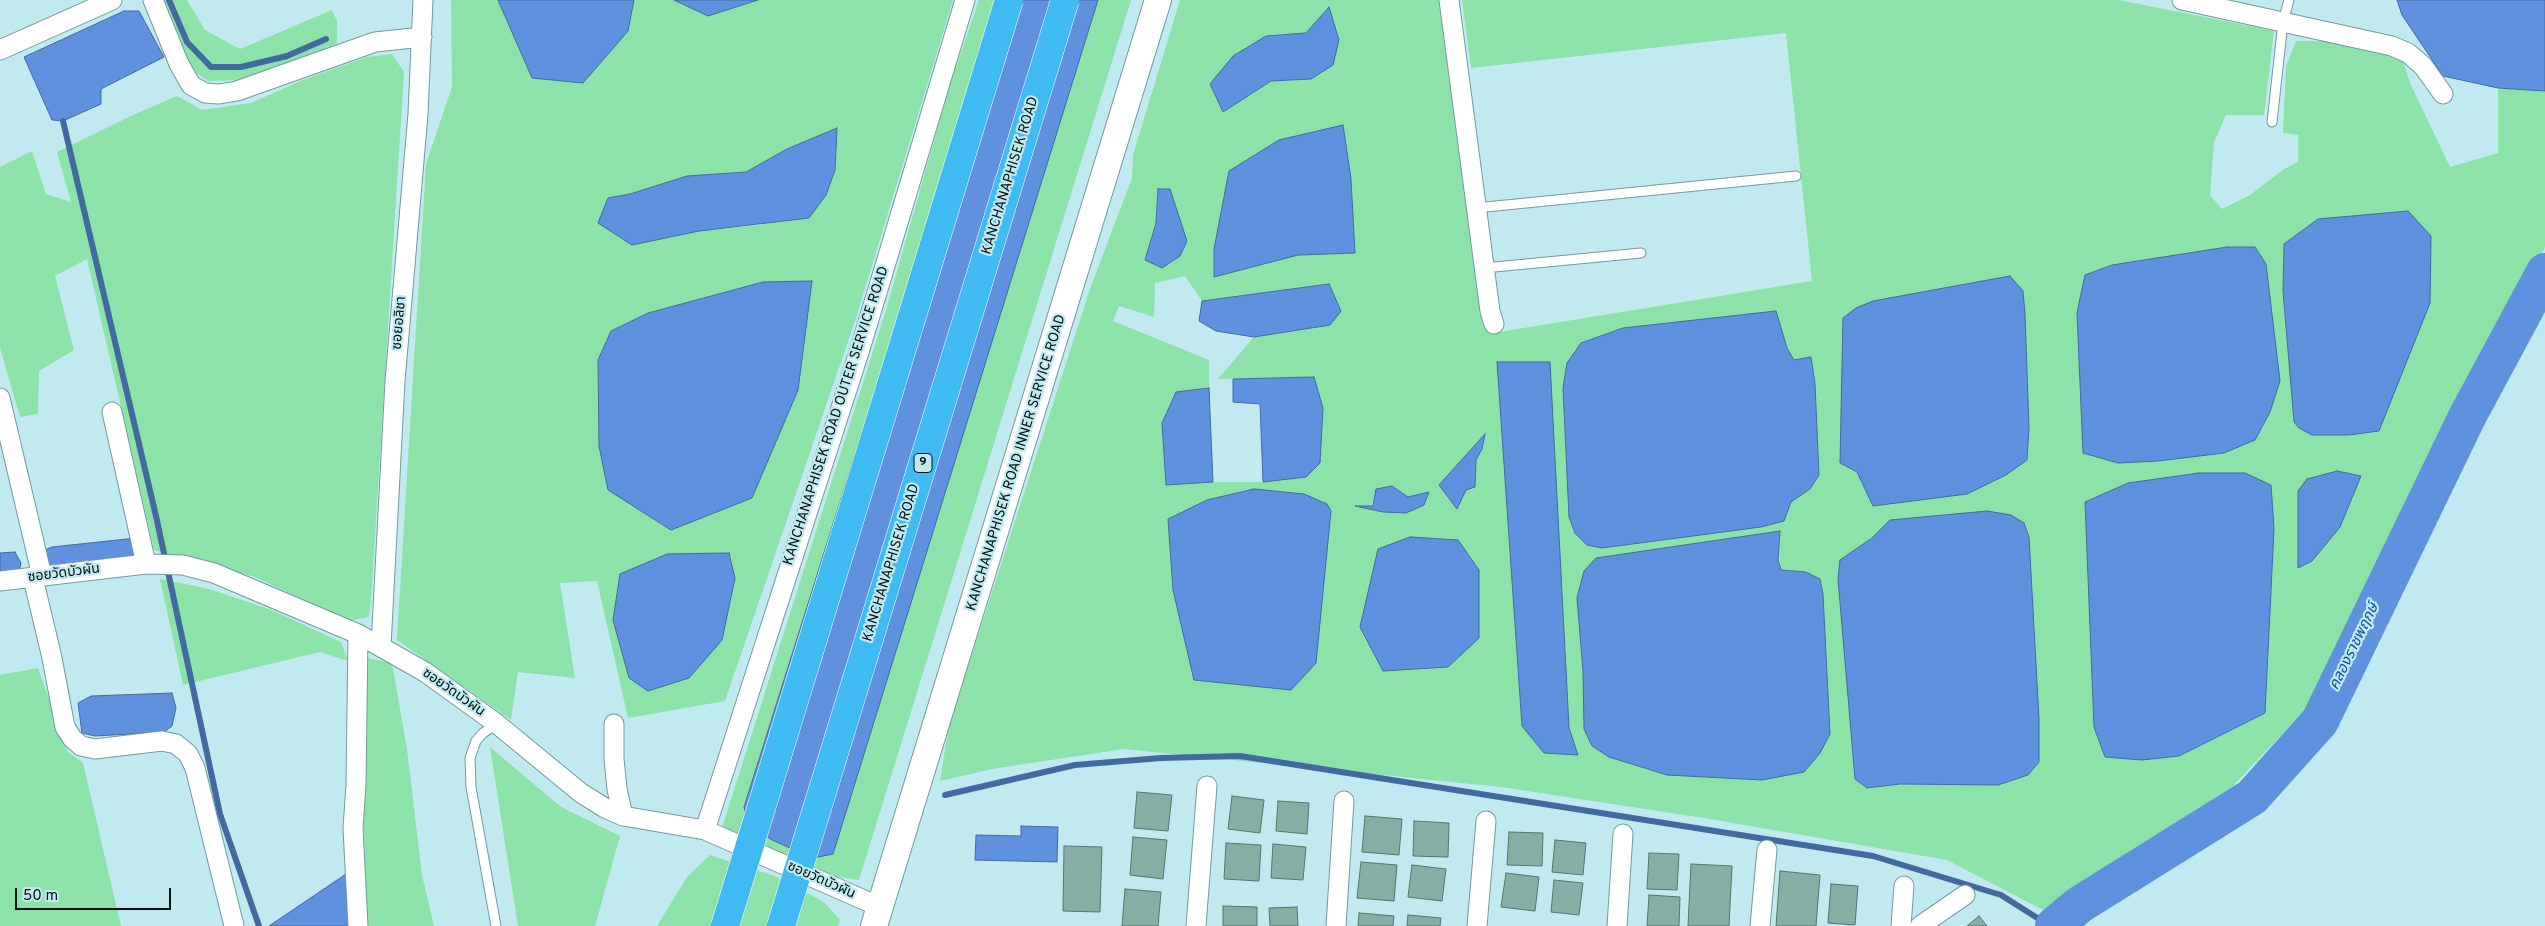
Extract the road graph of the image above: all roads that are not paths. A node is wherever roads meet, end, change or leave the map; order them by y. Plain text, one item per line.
1 (112, 0) edge
2 (153, 0) edge
3 (423, 0) edge
4 (965, 0) edge
5 (1009, 0) edge
6 (1065, 0) edge
7 (1158, 0) edge
8 (1448, 0) edge
9 (2182, 0) edge
10 (2289, 0) edge
11 (2283, 22) junction
12 (422, 37) junction
13 (0, 50) edge
14 (2443, 94) dead end
15 (2272, 122) dead end
16 (1796, 176) dead end
17 (1476, 208) junction
18 (1641, 253) dead end
19 (1484, 268) junction
20 (1494, 324) dead end
21 (0, 398) edge
22 (112, 412) dead end
23 (160, 564) junction
24 (37, 577) junction
25 (0, 581) edge
26 (358, 634) junction
27 (382, 646) junction
28 (497, 724) junction
29 (614, 724) dead end
30 (1207, 786) dead end
31 (1344, 801) dead end
32 (623, 816) junction
33 (1486, 821) dead end
34 (705, 830) junction
35 (1623, 834) dead end
36 (1767, 850) dead end
37 (1904, 886) dead end
38 (1965, 895) dead end
39 (877, 917) edge
40 (234, 926) edge
41 (358, 926) edge
42 (496, 926) edge
43 (725, 926) edge
44 (781, 926) edge
45 (1196, 926) edge
46 (1336, 926) edge
47 (1477, 926) edge
48 (1617, 926) edge
49 (1760, 926) edge
50 (1901, 926) edge
51 (1920, 926) edge

1 - 13 street
2 - 12 street
3 - 12 street, ซอยอลิชา
4 - 34 street, KANCHANAPHISEK ROAD OUTER SERVICE ROAD
5 - 43 highway, bridge
6 - 44 highway, KANCHANAPHISEK ROAD / 9, bridge
7 - 39 main road, KANCHANAPHISEK ROAD INNER SERVICE ROAD
8 - 17 street
9 - 11 street
10 - 11 lane
11 - 14 street
11 - 15 lane
12 - 27 street, ซอยอลิชา
16 - 17 lane
17 - 19 street
18 - 19 lane
19 - 20 street
21 - 24 street
22 - 23 street
23 - 24 street, ซอยวัดบัวผัน
23 - 26 street, ซอยวัดบัวผัน
24 - 25 street, ซอยวัดบัวผัน
24 - 40 street
26 - 27 street, ซอยวัดบัวผัน
26 - 41 street
27 - 28 street, ซอยวัดบัวผัน
28 - 32 street, ซอยวัดบัวผัน
28 - 42 lane
29 - 32 street
30 - 45 street
31 - 46 street
32 - 34 street, ซอยวัดบัวผัน
33 - 47 street
34 - 39 street, ซอยวัดบัวผัน
35 - 48 street
36 - 49 street
37 - 50 street
38 - 51 street

